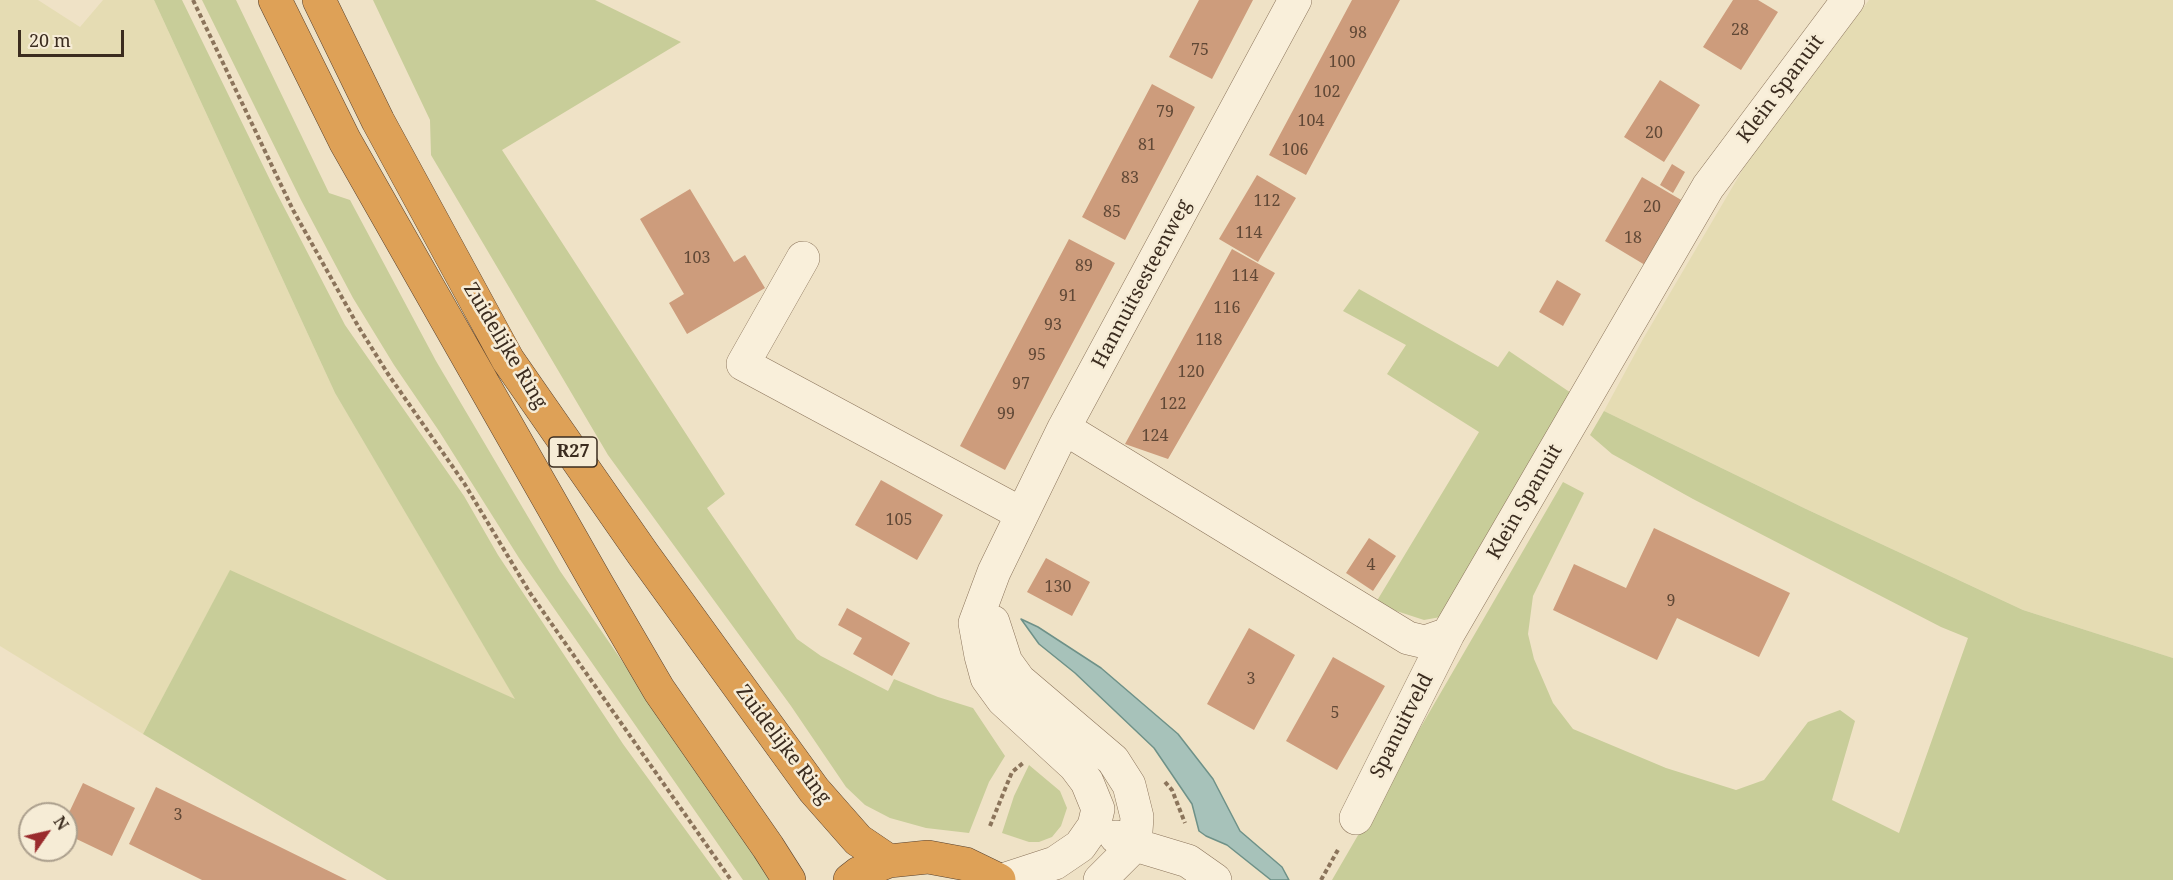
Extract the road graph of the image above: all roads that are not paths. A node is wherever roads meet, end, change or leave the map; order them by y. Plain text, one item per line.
1 (275, 0) edge
2 (318, 0) edge
3 (1295, 0) edge
4 (1848, 0) edge
5 (803, 258) dead end
6 (1064, 428) junction
7 (1022, 514) junction
8 (994, 572) junction
9 (1448, 634) junction
10 (1356, 818) dead end
11 (1094, 826) junction
12 (1135, 845) junction
13 (889, 861) junction
14 (789, 880) edge
15 (850, 880) edge
16 (1001, 880) edge
17 (1100, 880) edge
18 (1215, 880) edge

1 - 14 highway, Zuidelijke Ring / R27
2 - 13 highway, Zuidelijke Ring / R27
3 - 6 street, Hannuitsesteenweg
4 - 9 street, Klein Spanuit
5 - 7 street
6 - 7 street, Hannuitsesteenweg
6 - 9 street
7 - 8 street, Hannuitsesteenweg
8 - 11 street, Hannuitsesteenweg
8 - 12 street, Hannuitsesteenweg
9 - 10 street, Spanuitveld
11 - 12 street
11 - 16 street
12 - 17 street
12 - 18 street
13 - 15 highway
13 - 16 highway

